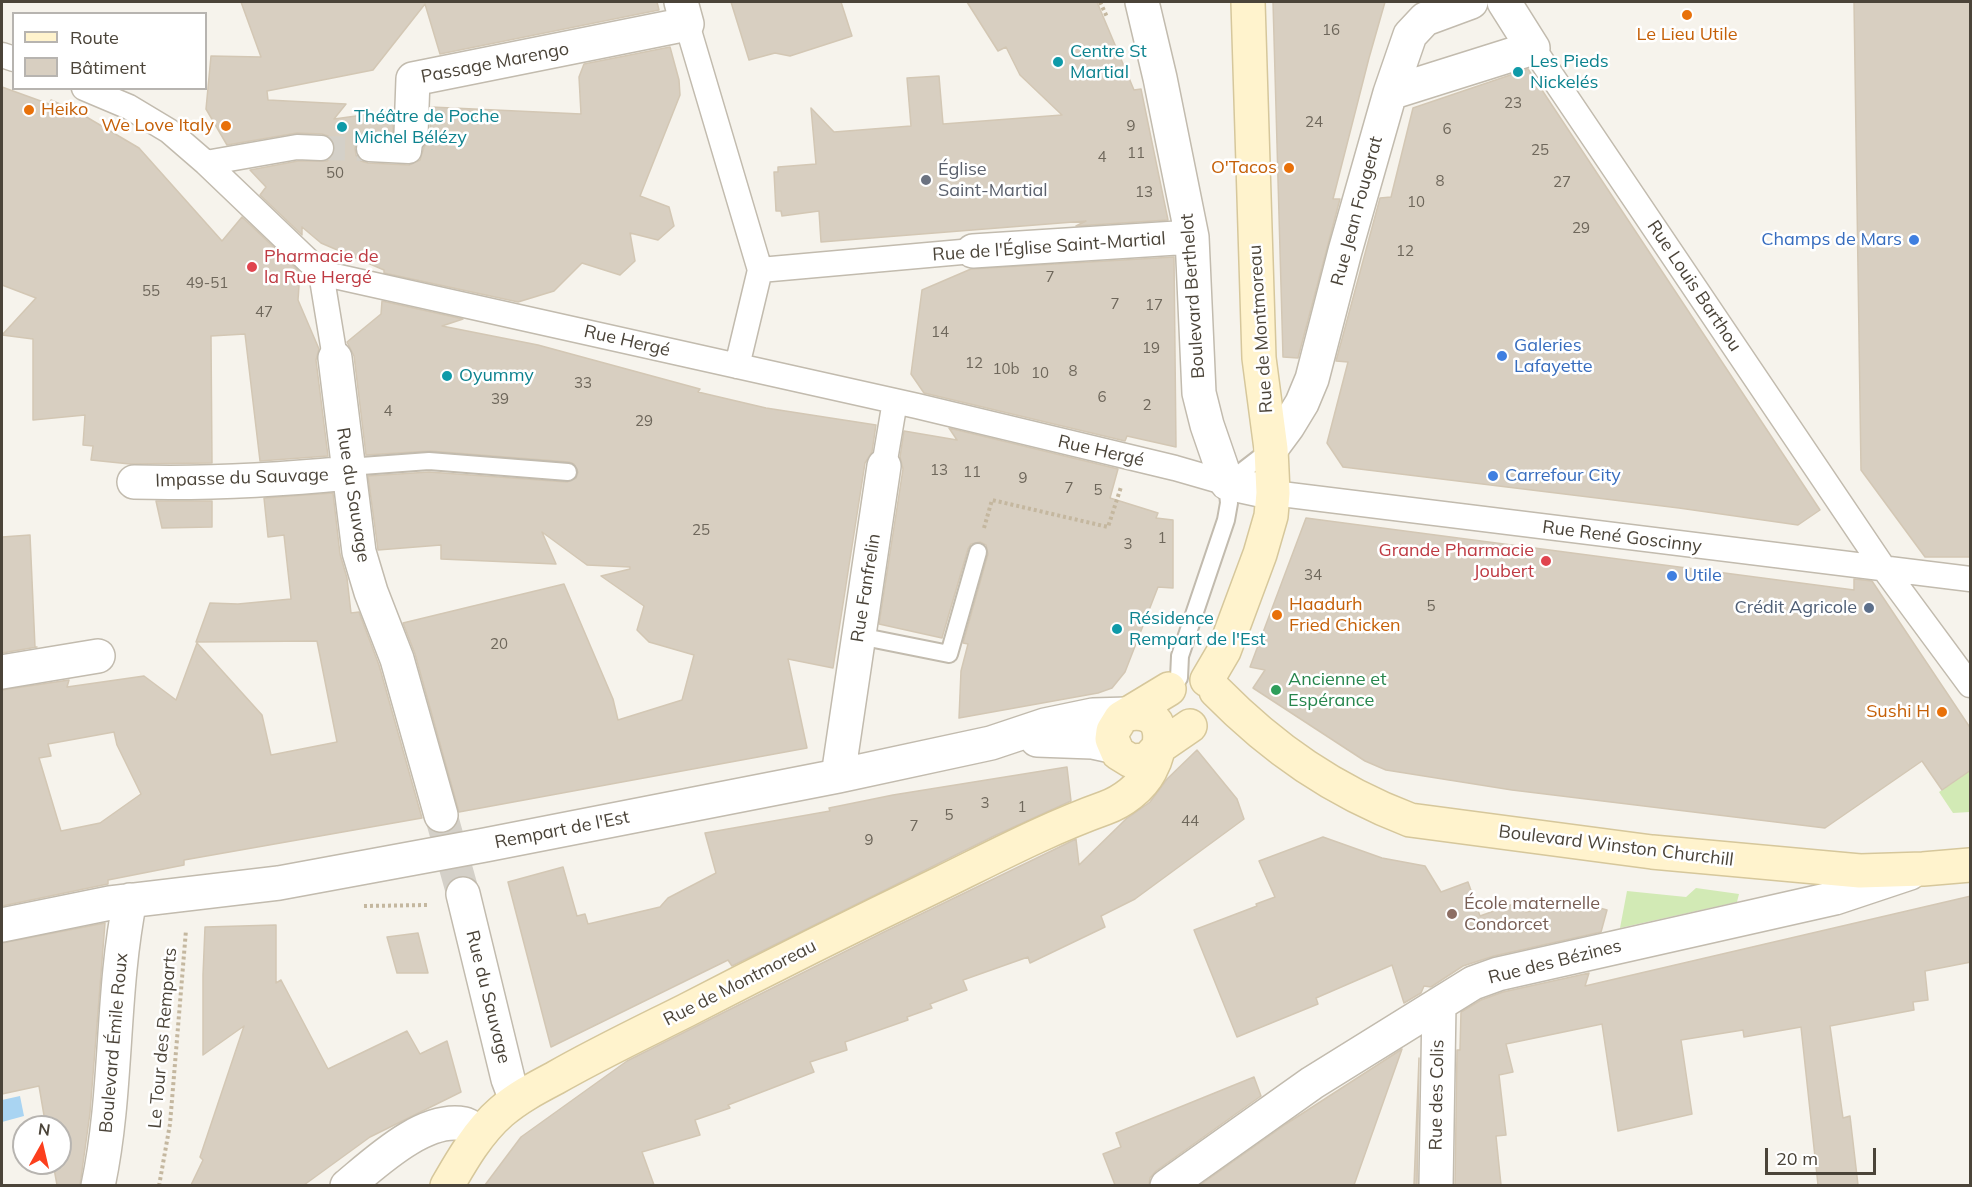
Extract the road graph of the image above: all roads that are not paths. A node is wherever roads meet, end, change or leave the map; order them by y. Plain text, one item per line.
1 (1142, 2) edge
2 (1248, 2) edge
3 (1471, 2) edge
4 (1504, 2) edge
5 (684, 13) edge
6 (1533, 48) junction
7 (89, 90) edge
8 (1390, 93) junction
9 (411, 134) joint
10 (321, 148) tunnel mouth
11 (369, 149) tunnel mouth
12 (206, 163) junction
13 (1192, 237) junction
14 (973, 251) joint
15 (760, 270) junction
16 (321, 273) junction
17 (335, 358) joint
18 (737, 366) junction
19 (895, 401) junction
20 (1271, 448) junction
21 (884, 466) joint
22 (348, 470) junction
23 (568, 472) dead end
24 (134, 482) dead end
25 (1227, 483) junction
26 (1273, 493) junction
27 (978, 552) road end
28 (1886, 570) junction
29 (1971, 579) edge
30 (859, 636) junction
31 (98, 656) dead end
32 (2, 672) edge
33 (1193, 685) junction
34 (1971, 685) edge
35 (1128, 714) junction
36 (1197, 724) junction
37 (991, 742) junction
38 (1158, 748) junction
39 (1116, 750) junction
40 (1280, 750) junction
41 (838, 776) junction
42 (441, 814) tunnel mouth
43 (1066, 822) junction
44 (1971, 865) edge
45 (1923, 869) junction
46 (463, 894) tunnel mouth
47 (130, 900) junction
48 (2, 925) edge
49 (1439, 1004) junction
50 (516, 1100) junction
51 (480, 1133) junction
52 (98, 1185) edge
53 (347, 1185) edge
54 (447, 1185) edge
55 (1167, 1185) edge
56 (1436, 1185) edge

1 - 13 street, Boulevard Berthelot
2 - 20 main road, Rue de Montmoreau
3 - 8 street, Rue Jean Fougerat
4 - 6 street, Rue Louis Barthou
5 - 9 street, Passage Marengo
5 - 15 street
6 - 8 street
6 - 28 street, Rue Louis Barthou
7 - 12 street
8 - 20 street, Rue Jean Fougerat
9 - 11 street, Passage Marengo
10 - 12 street
12 - 16 street
13 - 14 street, Rue de l'Église Saint-Martial
13 - 25 street, Boulevard Berthelot
14 - 15 street, Rue de l'Église Saint-Martial
15 - 18 street
16 - 17 street, Rue du Sauvage
16 - 18 street, Rue Hergé
17 - 22 street, Rue du Sauvage
18 - 19 street, Rue Hergé
19 - 21 street, Rue Fanfrelin
19 - 25 street, Rue Hergé
20 - 25 lane
20 - 26 main road, Rue de Montmoreau
21 - 30 street, Rue Fanfrelin
22 - 23 lane
22 - 24 street, Impasse du Sauvage
22 - 42 street, Rue du Sauvage
25 - 26 street
25 - 33 lane
26 - 28 street, Rue René Goscinny
26 - 33 main road, Rue de Montmoreau
27 - 30 lane
28 - 29 street, Rue René Goscinny
28 - 34 street, Rue Louis Barthou
30 - 41 street, Rue Fanfrelin
31 - 32 street
33 - 35 main road
33 - 36 main road
33 - 36 main road
33 - 40 main road, Boulevard Winston Churchill
35 - 37 street, Rempart de l'Est
35 - 38 main road
35 - 39 main road
36 - 38 main road
36 - 40 main road, Boulevard Winston Churchill
37 - 39 street, Rempart de l'Est
37 - 41 street, Rempart de l'Est
38 - 39 main road
38 - 43 main road, Rue de Montmoreau
39 - 43 main road, Rue de Montmoreau
40 - 45 main road, Boulevard Winston Churchill
41 - 47 street, Rempart de l'Est
43 - 50 main road, Rue de Montmoreau
44 - 45 main road, Boulevard Winston Churchill
45 - 49 street, Rue des Bézines
46 - 50 street, Rue du Sauvage
47 - 48 street, Rempart de l'Est
47 - 52 street, Boulevard Émile Roux
49 - 55 street, Rue des Bézines
49 - 56 street, Rue des Colis
50 - 51 main road, Rue de Montmoreau
51 - 53 street
51 - 54 main road, Rue de Montmoreau

